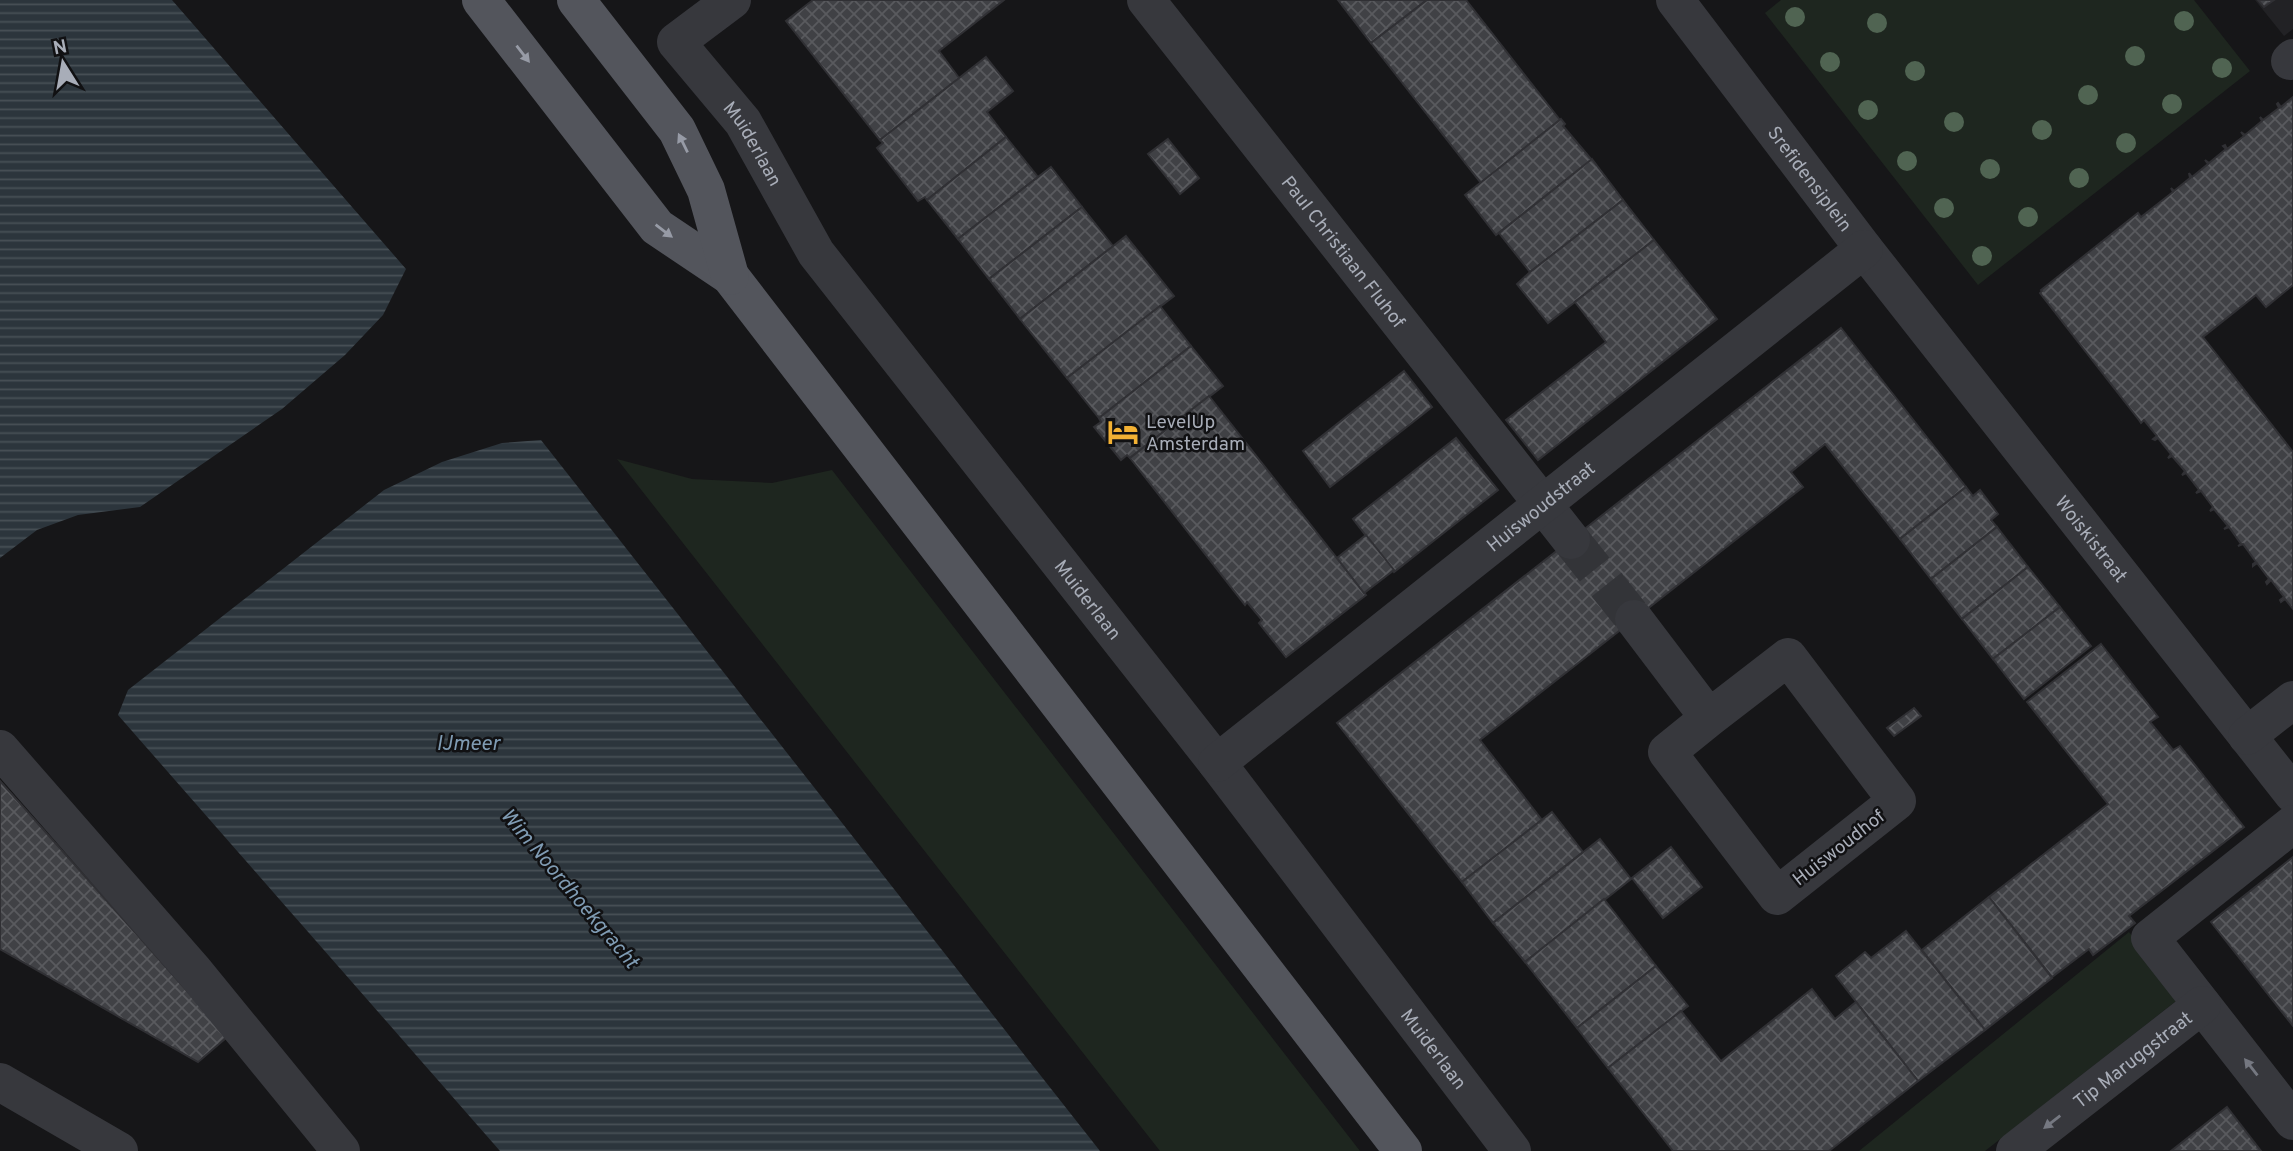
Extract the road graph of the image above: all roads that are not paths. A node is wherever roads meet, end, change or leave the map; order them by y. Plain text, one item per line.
1 (481, 0) edge
2 (576, 0) edge
3 (732, 0) edge
4 (1146, 0) edge
5 (1689, 5) edge
6 (1864, 249) junction
7 (730, 276) junction
8 (1936, 339) joint
9 (1544, 503) junction
10 (1571, 540) tunnel mouth
11 (1634, 619) tunnel mouth
12 (2293, 700) edge
13 (1709, 718) junction
14 (2247, 736) junction
15 (0, 749) edge
16 (1217, 763) junction
17 (2293, 794) edge
18 (2293, 824) edge
19 (2202, 1005) junction
20 (0, 1082) edge
21 (2293, 1121) edge
22 (119, 1151) edge
23 (341, 1151) edge
24 (1403, 1151) edge
25 (1512, 1151) edge
26 (2015, 1151) edge

1 -> 7 main road
7 -> 2 main road
3 - 16 street, Muiderlaan
4 - 9 street, Paul Christiaan Fluhof
5 - 6 street, Srefidensiplein
6 - 8 street, Srefidensiplein
6 - 9 street, Huiswoudstraat
7 - 24 main road
8 - 14 street, Woiskistraat
9 - 10 street
9 - 16 street, Huiswoudstraat
11 - 13 street
12 - 14 street
13 - 13 street, Huiswoudhof
14 - 17 street
15 - 23 street
16 - 25 street, Muiderlaan
18 - 19 street, Tip Maruggstraat
21 -> 19 street
19 -> 26 street, Tip Maruggstraat
20 - 22 street

